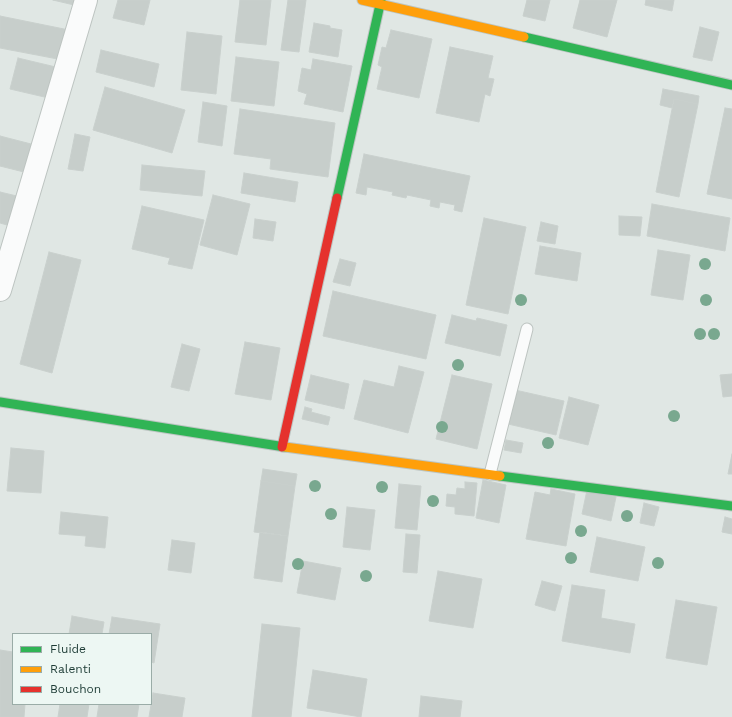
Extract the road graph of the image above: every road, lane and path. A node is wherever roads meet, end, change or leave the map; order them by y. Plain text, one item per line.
1 (86, 0) edge
2 (362, 0) edge
3 (380, 2) edge
4 (732, 85) edge
5 (4, 268) edge
6 (0, 290) edge
7 (527, 329) dead end
8 (0, 402) edge
9 (282, 447) junction
10 (490, 474) junction
11 (732, 506) edge

1 - 5 street
2 - 3 street
3 - 4 street
3 - 9 street
5 - 6 street
7 - 10 lane
8 - 9 street
9 - 10 street
10 - 11 street

